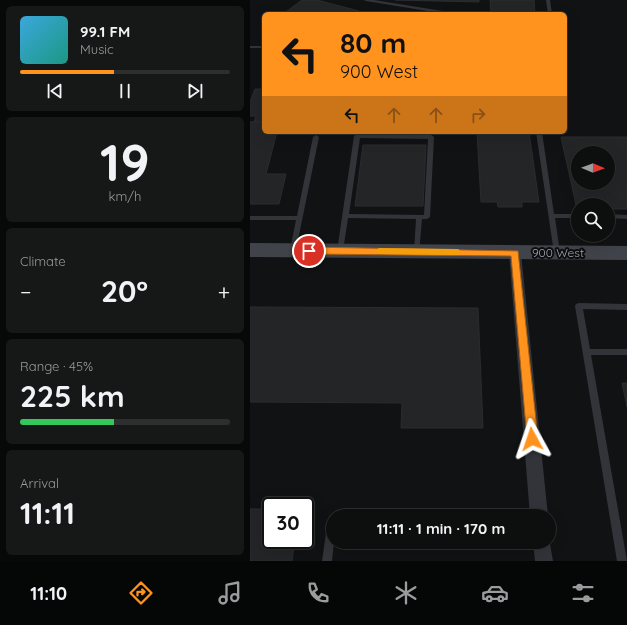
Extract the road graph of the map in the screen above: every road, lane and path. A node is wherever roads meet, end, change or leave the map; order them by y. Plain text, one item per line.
1 (366, 0) edge
2 (548, 0) edge
3 (442, 12) edge
4 (550, 12) edge
5 (250, 47) edge
6 (262, 47) edge
7 (539, 134) edge
8 (316, 137) dead end
9 (344, 216) junction
10 (551, 216) junction
11 (571, 216) edge
12 (615, 216) edge
13 (418, 217) junction
14 (627, 217) edge
15 (250, 218) edge
16 (300, 218) junction
17 (250, 250) edge
18 (293, 250) junction
19 (340, 251) junction
20 (417, 252) junction
21 (515, 253) junction
22 (557, 253) junction
23 (627, 253) edge
24 (627, 306) edge
25 (587, 352) junction
26 (627, 352) edge
27 (538, 509) edge
28 (329, 549) edge
29 (543, 549) edge
30 (327, 561) edge
31 (544, 561) edge
32 (622, 561) edge

1 - 3 lane
2 - 4 lane
5 - 6 lane
7 - 10 lane
8 - 16 lane
9 - 13 lane
9 - 13 lane
9 - 19 lane
10 - 11 lane
10 - 22 lane
12 - 14 lane
13 - 20 lane
15 - 16 lane
16 - 18 lane
17 - 18 main road, 900 West
18 - 19 main road, 900 West
19 - 20 main road, 900 West
20 - 21 main road, 900 West
21 - 22 main road, 900 West
21 - 27 street
22 - 23 main road, 900 West
24 - 25 lane
25 - 26 lane
25 - 32 lane
28 - 30 lane
29 - 31 street

